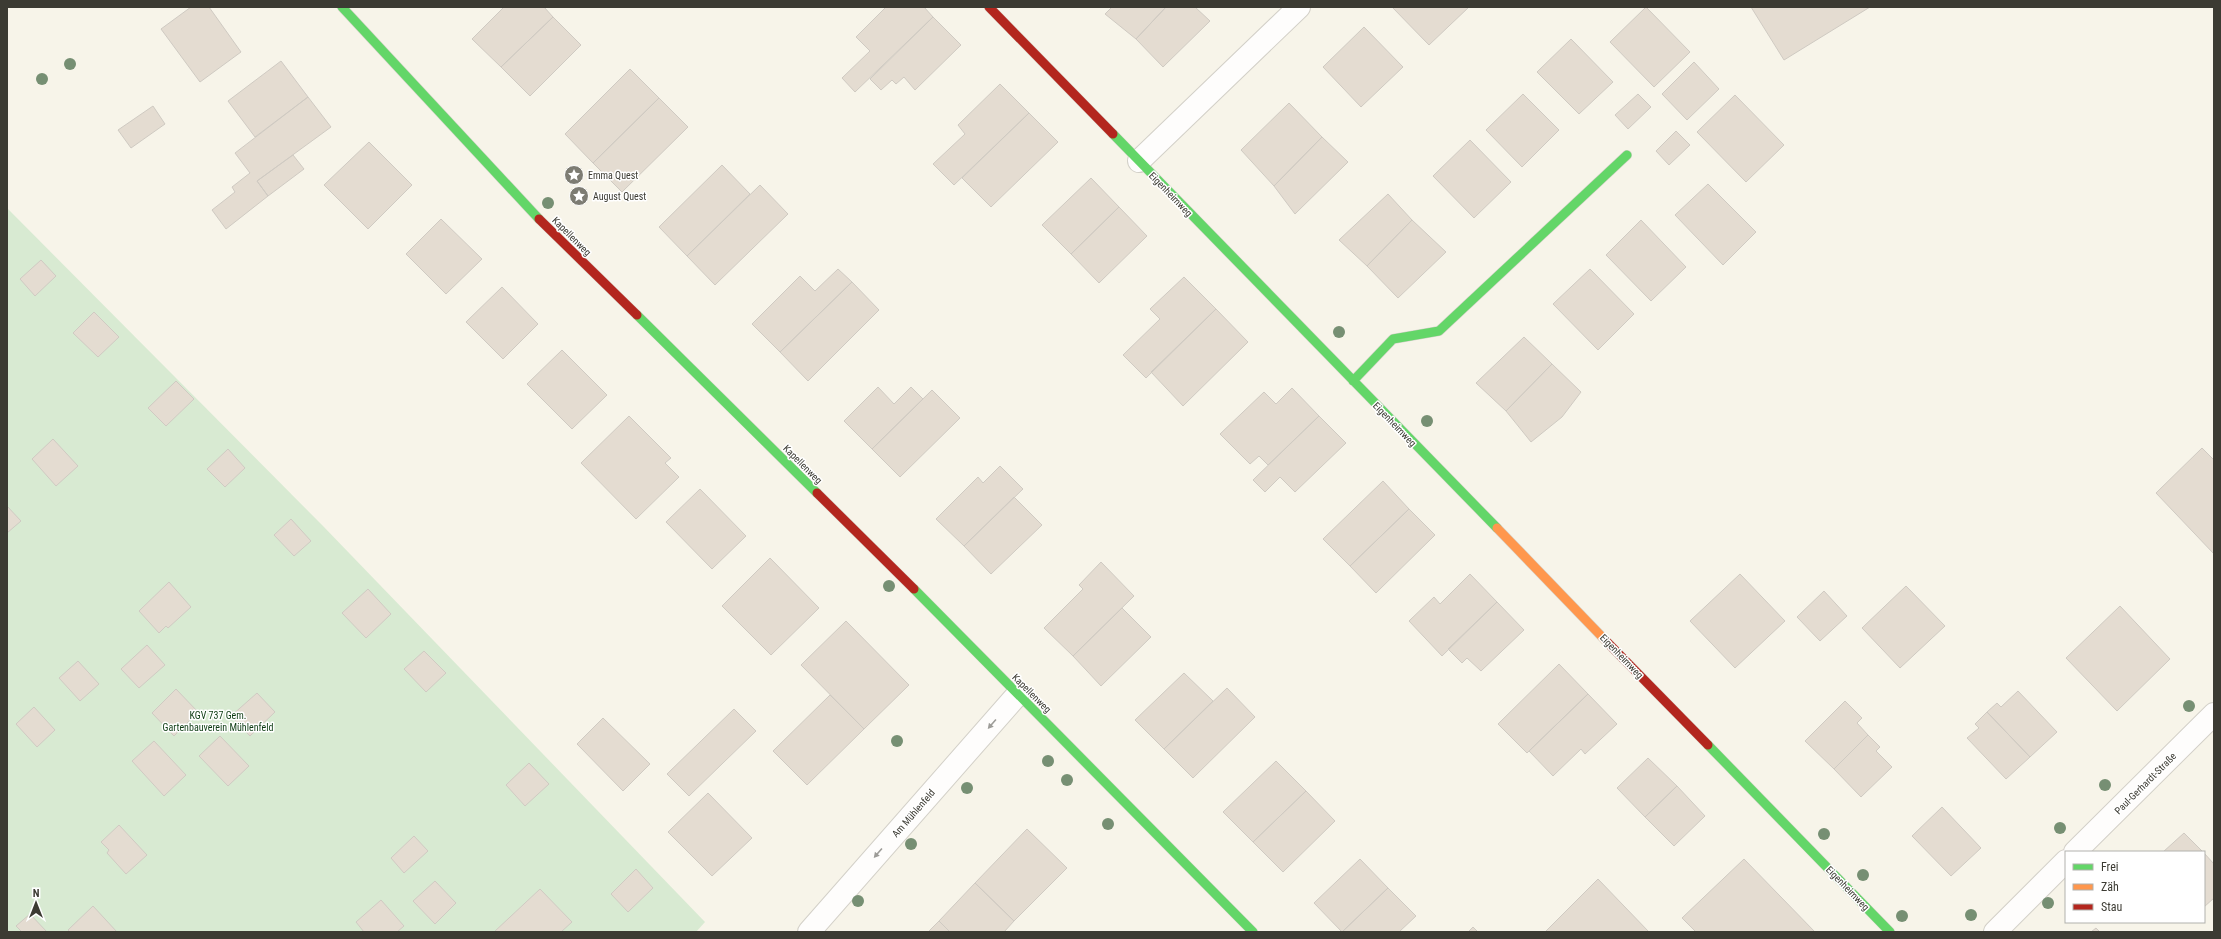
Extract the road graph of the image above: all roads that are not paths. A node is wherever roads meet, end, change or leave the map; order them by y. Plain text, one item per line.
1 (342, 7) edge
2 (989, 7) edge
3 (1299, 7) edge
4 (1627, 156) dead end
5 (1139, 161) junction
6 (1353, 380) junction
7 (1018, 694) junction
8 (2214, 714) edge
9 (2076, 851) edge
10 (2065, 862) edge
11 (809, 932) edge
12 (1253, 932) edge
13 (1890, 932) edge
14 (1994, 932) edge

1 - 7 street, Kapellenweg
2 - 5 street, Eigenheimweg
3 - 5 street
4 - 6 street
5 - 6 street, Eigenheimweg
6 - 13 street, Eigenheimweg
7 -> 11 street, Am Mühlenfeld
7 - 12 street, Kapellenweg
8 - 9 street, Paul-Gerhardt-Straße
10 - 14 street

